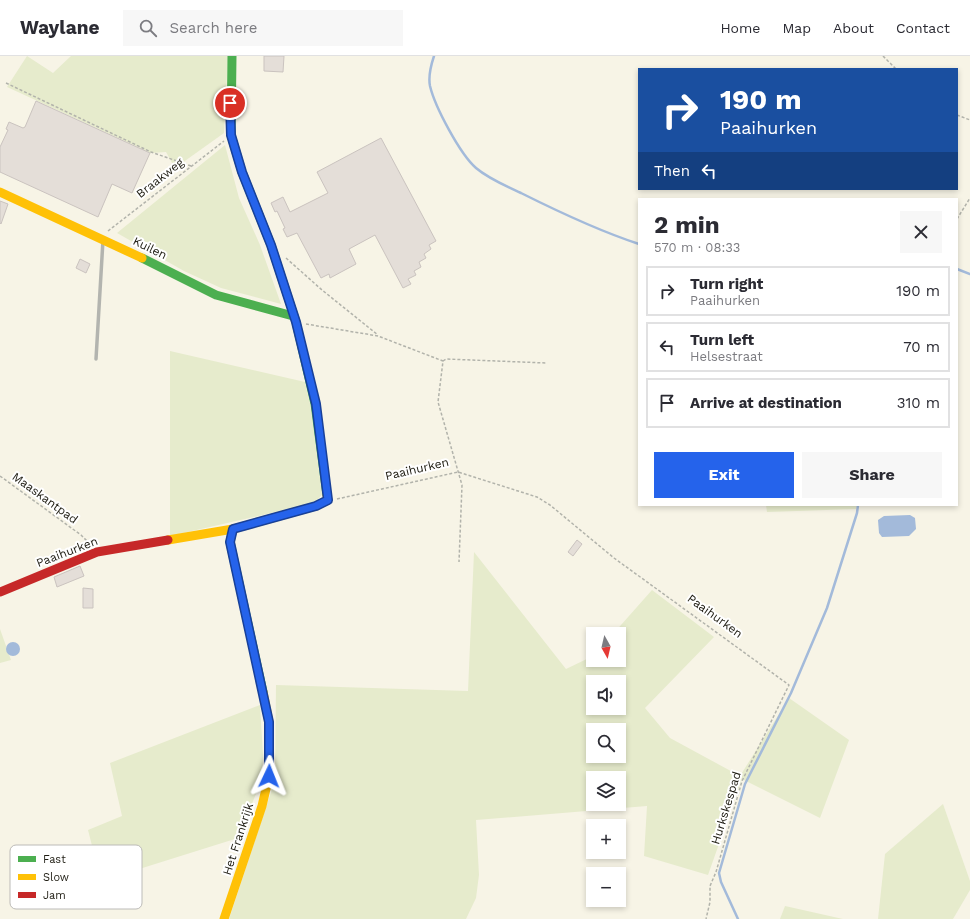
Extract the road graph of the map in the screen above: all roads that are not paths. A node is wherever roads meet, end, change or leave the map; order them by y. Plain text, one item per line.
1 (232, 56) edge
2 (0, 192) edge
3 (103, 239) junction
4 (295, 319) junction
5 (96, 359) dead end
6 (233, 529) junction
7 (0, 592) edge
8 (224, 919) edge

1 - 4 street
2 - 3 street, Kuilen
3 - 4 street, Kuilen
3 - 5 lane
4 - 6 street, Paaihurken
6 - 7 street, Paaihurken
6 - 8 street, Het Frankrijk

